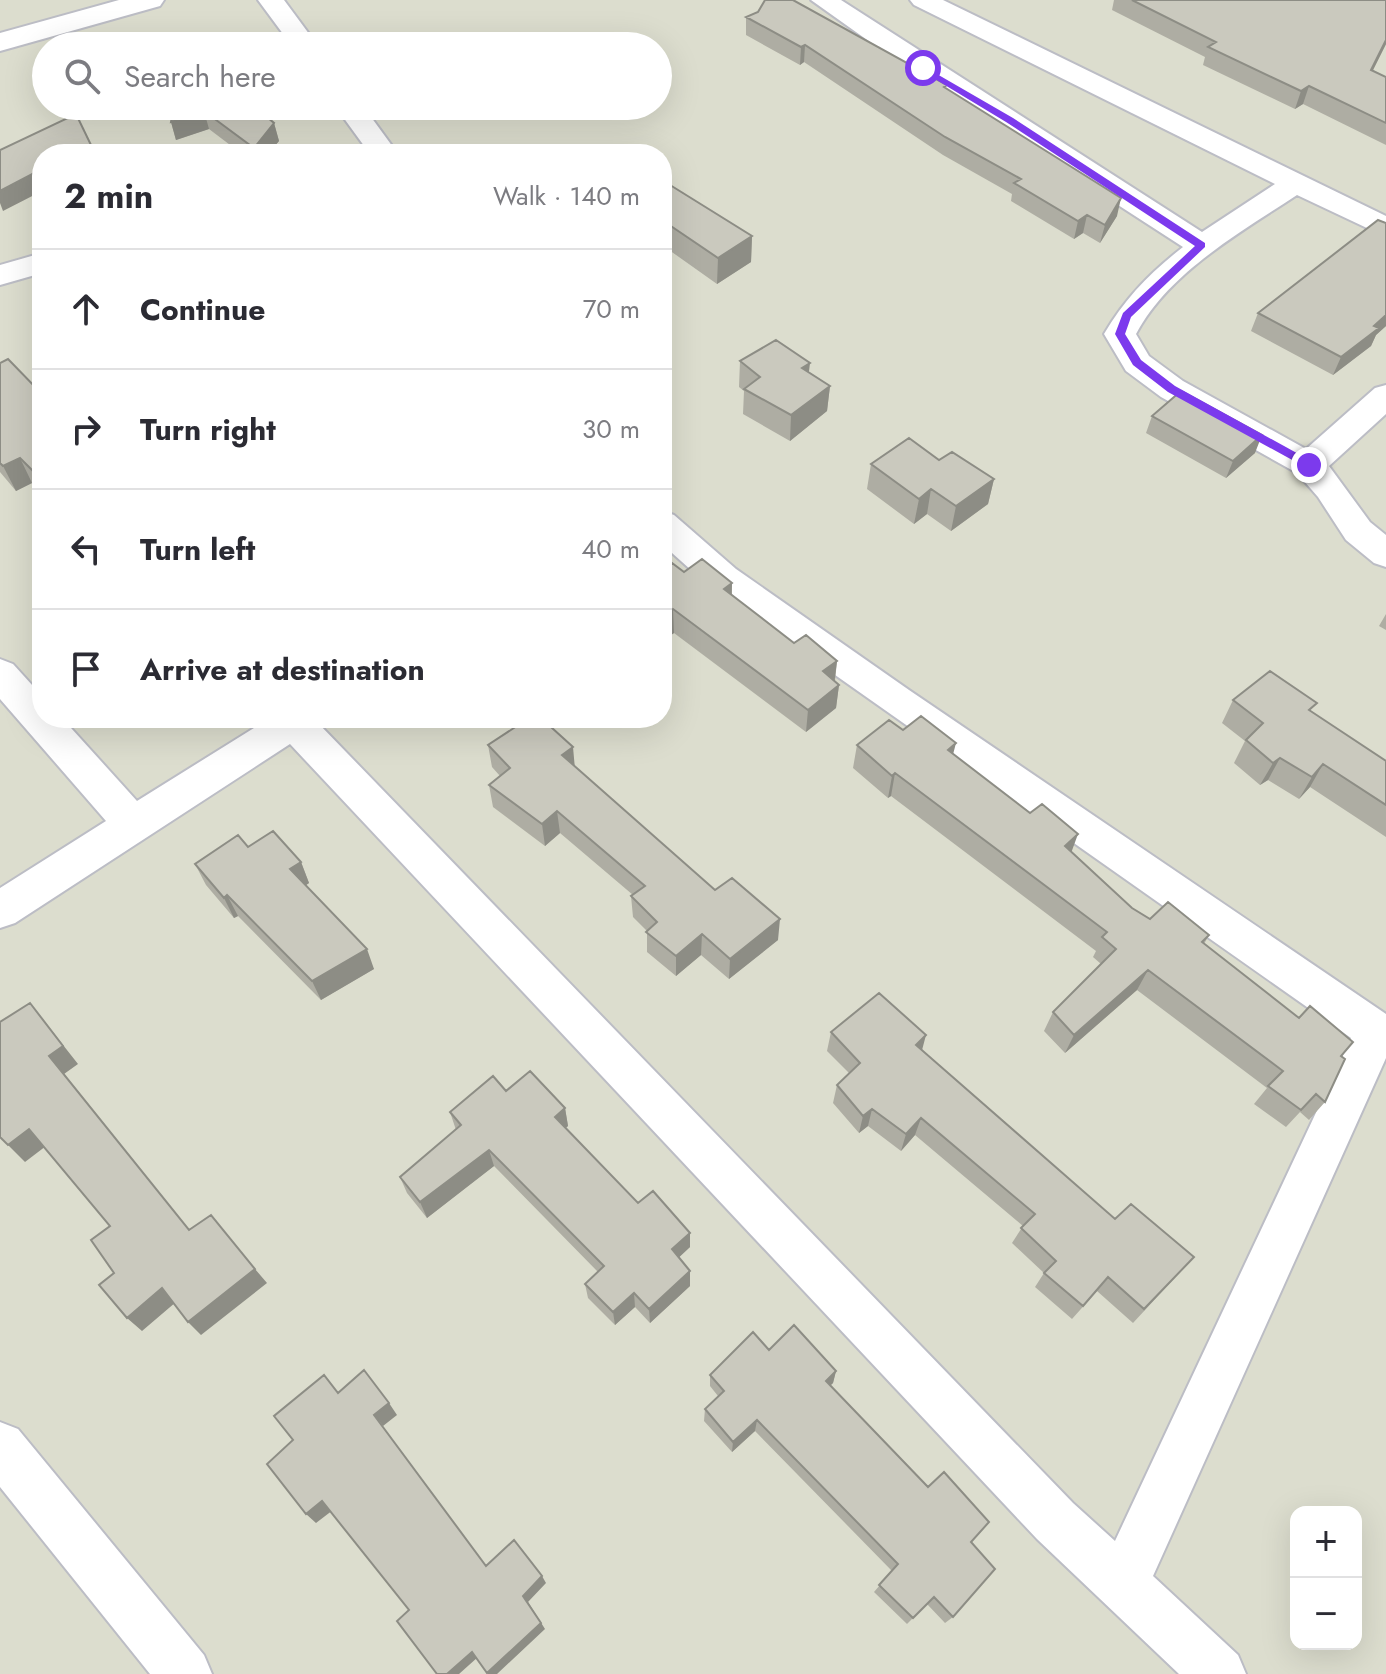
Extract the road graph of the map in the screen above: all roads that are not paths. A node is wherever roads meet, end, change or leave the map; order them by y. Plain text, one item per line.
1 (150, 0) edge
2 (271, 0) edge
3 (824, 0) edge
4 (923, 0) edge
5 (36, 32) edge
6 (295, 32) edge
7 (32, 33) edge
8 (0, 42) edge
9 (359, 120) edge
10 (377, 144) edge
11 (1295, 184) junction
12 (1386, 228) edge
13 (1201, 245) junction
14 (32, 266) edge
15 (0, 275) edge
16 (1386, 396) edge
17 (1309, 465) junction
18 (672, 533) edge
19 (1386, 554) edge
20 (0, 674) edge
21 (32, 710) edge
22 (48, 728) edge
23 (285, 728) edge
24 (305, 728) edge
25 (134, 825) junction
26 (0, 910) edge
27 (1381, 1034) edge
28 (0, 1447) edge
29 (1122, 1585) junction
30 (185, 1674) edge
31 (1219, 1674) edge

1 - 5 street
2 - 6 street
3 - 13 street
4 - 11 street
7 - 8 street
9 - 10 street
11 - 12 street
11 - 13 street
13 - 17 street
14 - 15 street
16 - 17 street
17 - 19 street
18 - 27 street
20 - 21 street
22 - 25 street
23 - 25 street
24 - 29 street
25 - 26 street
27 - 29 street
28 - 30 street
29 - 31 street

